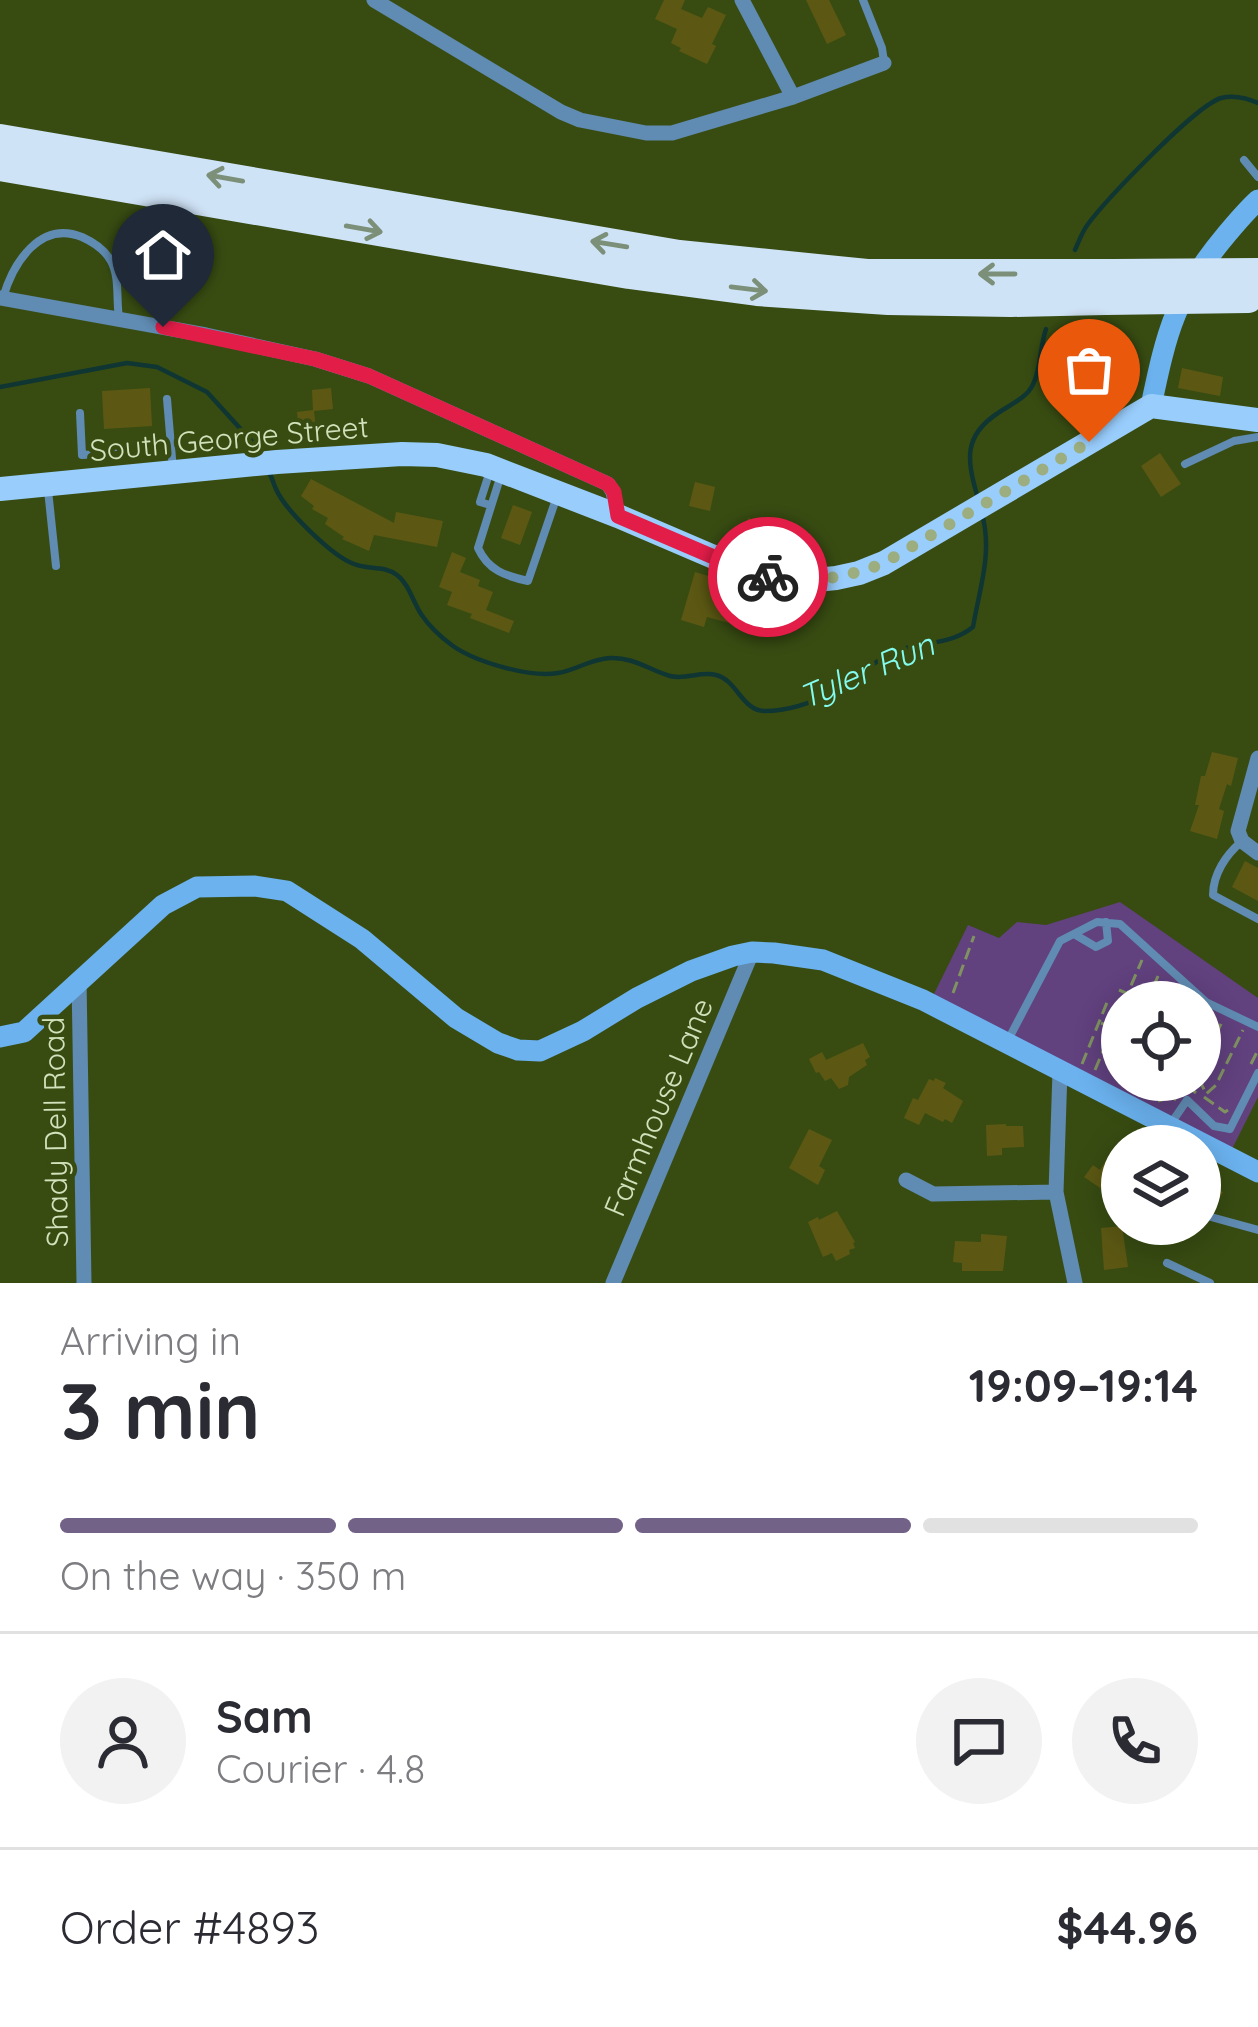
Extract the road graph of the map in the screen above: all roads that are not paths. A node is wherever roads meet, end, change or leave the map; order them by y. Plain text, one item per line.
1 (374, 0) edge
2 (742, 0) edge
3 (863, 0) edge
4 (884, 63) joint
5 (793, 97) junction
6 (0, 139) edge
7 (1244, 160) dead end
8 (0, 166) edge
9 (1258, 177) edge
10 (1258, 200) edge
11 (1110, 286) junction
12 (1256, 286) edge
13 (1, 298) edge
14 (119, 319) junction
15 (167, 399) dead end
16 (1151, 406) junction
17 (80, 413) dead end
18 (1258, 420) edge
19 (1258, 437) edge
20 (213, 438) dead end
21 (170, 442) junction
22 (1185, 464) dead end
23 (497, 469) junction
24 (172, 471) junction
25 (48, 485) junction
26 (0, 489) edge
27 (558, 493) junction
28 (618, 516) junction
29 (56, 566) dead end
30 (1258, 758) edge
31 (1243, 841) junction
32 (1258, 853) edge
33 (1258, 919) edge
34 (1106, 922) junction
35 (1073, 933) junction
36 (752, 952) junction
37 (80, 980) junction
38 (1258, 1027) edge
39 (0, 1037) edge
40 (1007, 1043) junction
41 (1071, 1068) junction
42 (1253, 1072) edge
43 (1166, 1125) edge
44 (1171, 1125) edge
45 (1213, 1125) edge
46 (1221, 1127) edge
47 (1221, 1153) edge
48 (1258, 1172) edge
49 (906, 1180) dead end
50 (1056, 1192) junction
51 (1221, 1220) edge
52 (1258, 1230) edge
53 (1167, 1263) dead end
54 (84, 1283) edge
55 (613, 1283) edge
56 (1075, 1283) edge
57 (1210, 1283) edge

1 - 5 street
2 - 5 street
3 - 4 lane
4 - 5 street
11 -> 6 highway
7 - 9 lane
8 -> 11 highway
10 - 16 street
11 - 12 highway, bridge
13 - 14 street
13 - 14 lane
14 - 28 street
15 - 21 lane
16 - 18 main road
16 - 28 main road, South George Street
17 - 21 lane
19 - 22 lane
20 - 21 lane
21 - 24 lane
23 - 24 main road, South George Street
23 - 27 main road, South George Street
23 - 27 lane
24 - 25 main road, South George Street
25 - 26 main road, South George Street
25 - 29 lane
27 - 28 main road, South George Street
30 - 31 street
31 - 32 street
31 - 33 lane
34 - 35 lane
34 - 35 lane
34 - 38 lane
35 - 40 lane
36 - 37 street
36 - 40 street
36 - 55 street, Farmhouse Lane
37 - 39 street
37 - 54 street, Shady Dell Road
40 - 41 street
41 - 43 street
41 - 50 street
42 - 46 lane
44 - 45 lane
47 - 48 street
49 - 50 street
50 - 56 street
51 - 52 lane
53 - 57 lane

